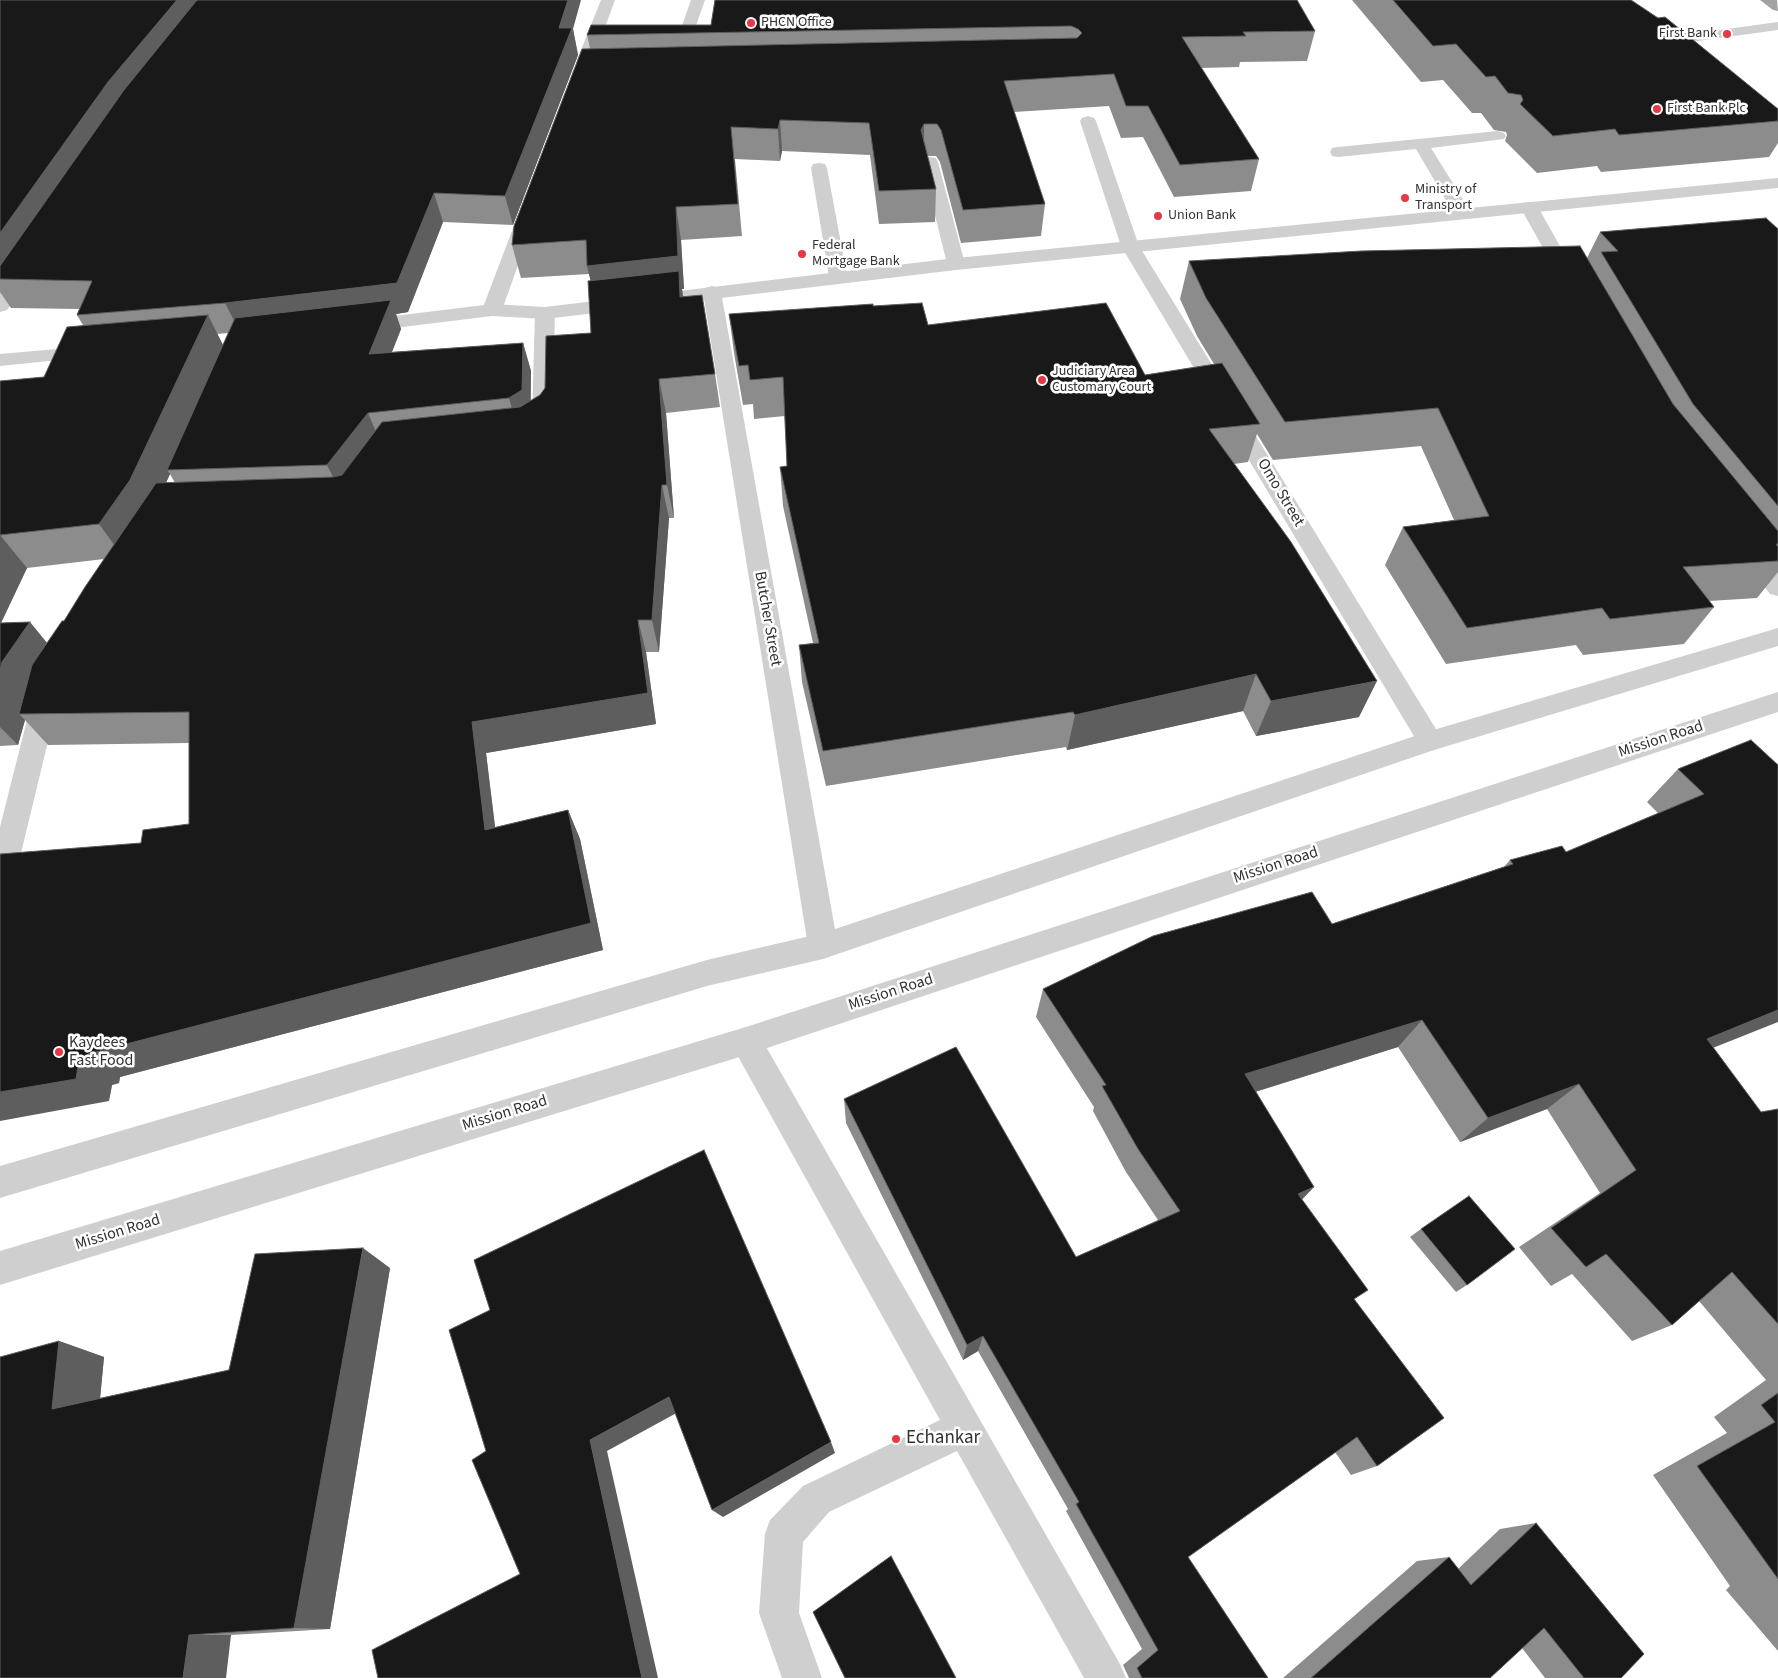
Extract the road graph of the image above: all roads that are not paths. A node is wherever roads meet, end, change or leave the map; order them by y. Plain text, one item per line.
1 (608, 0) edge
2 (698, 0) edge
3 (1767, 0) edge
4 (1778, 6) edge
5 (1778, 26) edge
6 (1637, 34) edge
7 (685, 37) dead end
8 (1669, 41) junction
9 (1685, 52) edge
10 (585, 73) edge
11 (1088, 121) dead end
12 (1498, 136) dead end
13 (1421, 144) junction
14 (1338, 152) dead end
15 (930, 162) edge
16 (819, 168) dead end
17 (1778, 183) edge
18 (532, 200) edge
19 (1529, 207) junction
20 (1463, 214) junction
21 (1130, 246) junction
22 (32, 258) edge
23 (956, 264) junction
24 (838, 276) junction
25 (712, 292) junction
26 (1578, 294) edge
27 (0, 306) edge
28 (492, 310) junction
29 (544, 313) junction
30 (346, 328) edge
31 (106, 351) edge
32 (0, 360) edge
33 (523, 434) edge
34 (1735, 534) edge
35 (1778, 588) edge
36 (1778, 637) edge
37 (57, 678) edge
38 (1778, 702) edge
39 (1430, 741) junction
40 (0, 882) edge
41 (822, 946) junction
42 (746, 1041) junction
43 (0, 1182) edge
44 (0, 1268) edge
45 (965, 1428) junction
46 (802, 1678) edge
47 (1106, 1678) edge

1 - 10 street
2 - 7 street
3 - 4 highway
5 - 8 street
6 - 8 street
8 - 9 street
11 - 21 street, Omo Street
12 - 13 street
13 - 14 street
13 - 20 street
15 - 23 street
16 - 24 street
17 - 19 street
18 - 28 street
19 - 20 street
19 - 26 street
20 - 21 street
21 - 23 street
21 - 39 street, Omo Street
22 - 27 street
23 - 24 street
24 - 25 street
25 - 29 street
25 - 41 street, Butcher Street
28 - 29 street
28 - 30 street
29 - 33 street
31 - 32 street
34 - 35 street
36 - 39 street
37 - 40 street
38 - 42 street, Mission Road
39 - 41 street
41 - 43 street
42 - 44 street, Mission Road
42 - 45 street
45 - 46 street
45 - 47 street

